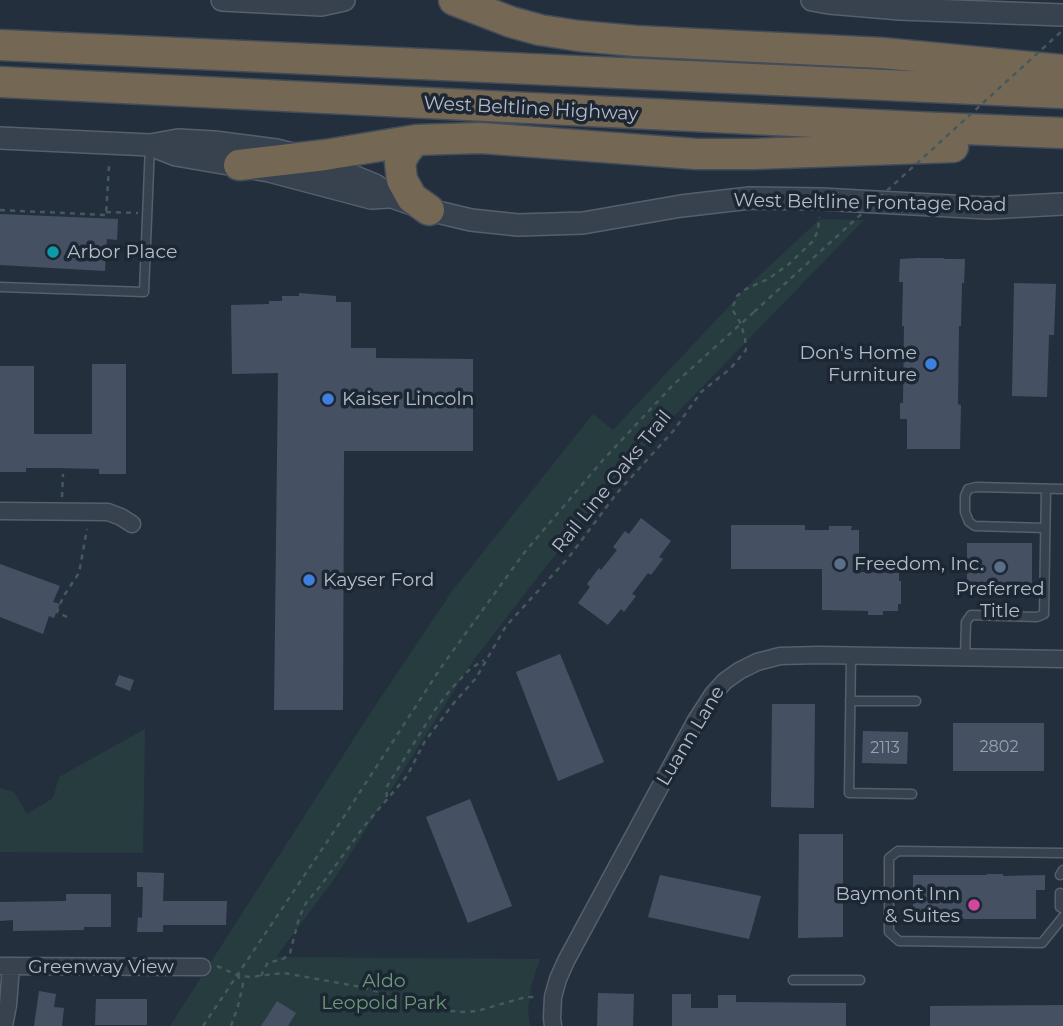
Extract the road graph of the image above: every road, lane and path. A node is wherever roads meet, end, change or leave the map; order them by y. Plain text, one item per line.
1 (222, 0) edge
2 (344, 0) edge
3 (812, 0) edge
4 (457, 1) edge
5 (954, 6) edge
6 (1063, 15) edge
7 (1063, 30) edge
8 (0, 45) edge
9 (1063, 70) edge
10 (0, 82) edge
11 (1063, 93) edge
12 (1063, 133) edge
13 (0, 138) edge
14 (416, 140) junction
15 (150, 145) junction
16 (1063, 146) edge
17 (304, 158) junction
18 (239, 165) junction
19 (109, 166) dead end
20 (389, 197) junction
21 (1063, 204) edge
22 (0, 209) edge
23 (429, 211) junction
24 (106, 212) junction
25 (148, 213) junction
26 (820, 217) dead end
27 (0, 287) edge
28 (741, 324) junction
29 (63, 474) dead end
30 (1046, 489) junction
31 (1063, 489) edge
32 (0, 511) edge
33 (62, 511) junction
34 (132, 524) dead end
35 (1045, 528) junction
36 (87, 529) dead end
37 (67, 617) dead end
38 (851, 656) junction
39 (965, 657) junction
40 (487, 658) junction
41 (1063, 659) edge
42 (850, 701) junction
43 (916, 701) dead end
44 (912, 794) dead end
45 (387, 798) junction
46 (1063, 853) edge
47 (1060, 893) dead end
48 (1063, 909) edge
49 (1063, 917) edge
50 (6, 966) edge
51 (202, 967) joint
52 (237, 975) junction
53 (261, 976) junction
54 (793, 980) dead end
55 (860, 980) dead end
56 (553, 997) junction
57 (4, 1026) edge
58 (203, 1026) edge
59 (231, 1026) edge
60 (553, 1026) edge

1 - 2 street
3 - 5 street
4 - 9 highway
5 - 6 street
7 - 28 path, bridge
8 - 11 highway, West Beltline Highway
10 - 12 highway, West Beltline Highway
13 - 15 street, West Beltline Frontage Road
14 - 16 highway
14 - 17 highway
14 - 23 highway
15 - 17 street, West Beltline Frontage Road
15 - 18 street, West Beltline Frontage Road
15 - 25 lane
17 - 18 highway
17 - 20 street, West Beltline Frontage Road
18 - 20 street, West Beltline Frontage Road
19 - 24 path
20 - 23 street, West Beltline Frontage Road
21 - 23 street, West Beltline Frontage Road
22 - 24 path
24 - 25 path
25 - 27 lane
26 - 28 path
28 - 40 path, Rail Line Oaks Trail
28 - 52 path
29 - 33 path
30 - 31 lane
30 - 35 lane
30 - 35 lane
32 - 33 street
33 - 34 street
35 - 39 lane
36 - 37 path
38 - 39 street, Luann Lane
38 - 42 lane
38 - 56 street, Luann Lane
39 - 41 street, Luann Lane
40 - 45 path, Rail Line Oaks Trail
40 - 45 path, Rail Line Oaks Trail
42 - 43 lane
42 - 44 lane
45 - 53 path, Rail Line Oaks Trail
46 - 49 lane
47 - 48 lane
50 - 51 street, Greenway View
50 - 57 street
51 - 52 path
52 - 53 path
52 - 58 path
52 - 59 path
53 - 56 path
54 - 55 lane
56 - 60 street, Luann Lane

